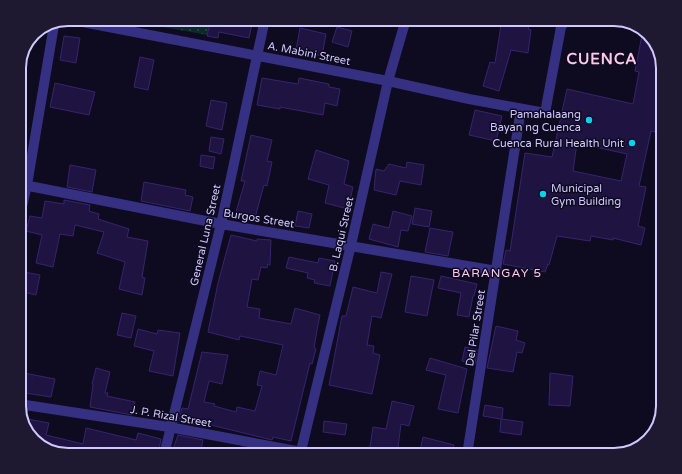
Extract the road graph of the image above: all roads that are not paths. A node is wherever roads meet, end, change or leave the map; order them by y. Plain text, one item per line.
1 (99, 26) edge
2 (263, 26) edge
3 (404, 26) edge
4 (562, 26) edge
5 (53, 29) edge
6 (256, 55) junction
7 (388, 81) junction
8 (521, 109) junction
9 (26, 170) edge
10 (26, 186) edge
11 (221, 224) junction
12 (351, 245) junction
13 (497, 271) junction
14 (26, 405) edge
15 (169, 427) junction
16 (165, 448) edge
17 (271, 448) edge
18 (301, 448) edge
19 (468, 448) edge

1 - 6 street, A. Mabini Street
2 - 6 street, General Luna Street
3 - 7 street, B. Laqui Street
4 - 8 street, A. Mabini Street
5 - 9 street
6 - 7 street, A. Mabini Street
6 - 11 street, General Luna Street
7 - 8 street, A. Mabini Street
7 - 12 street, B. Laqui Street
8 - 13 street, Del Pilar Street
10 - 11 street, Burgos Street
11 - 12 street, Burgos Street
11 - 15 street, General Luna Street
12 - 13 street, Burgos Street
12 - 18 street, B. Laqui Street
13 - 19 street, Del Pilar Street
14 - 15 street, J. P. Rizal Street
15 - 16 street, General Luna Street
15 - 17 street, J. P. Rizal Street

